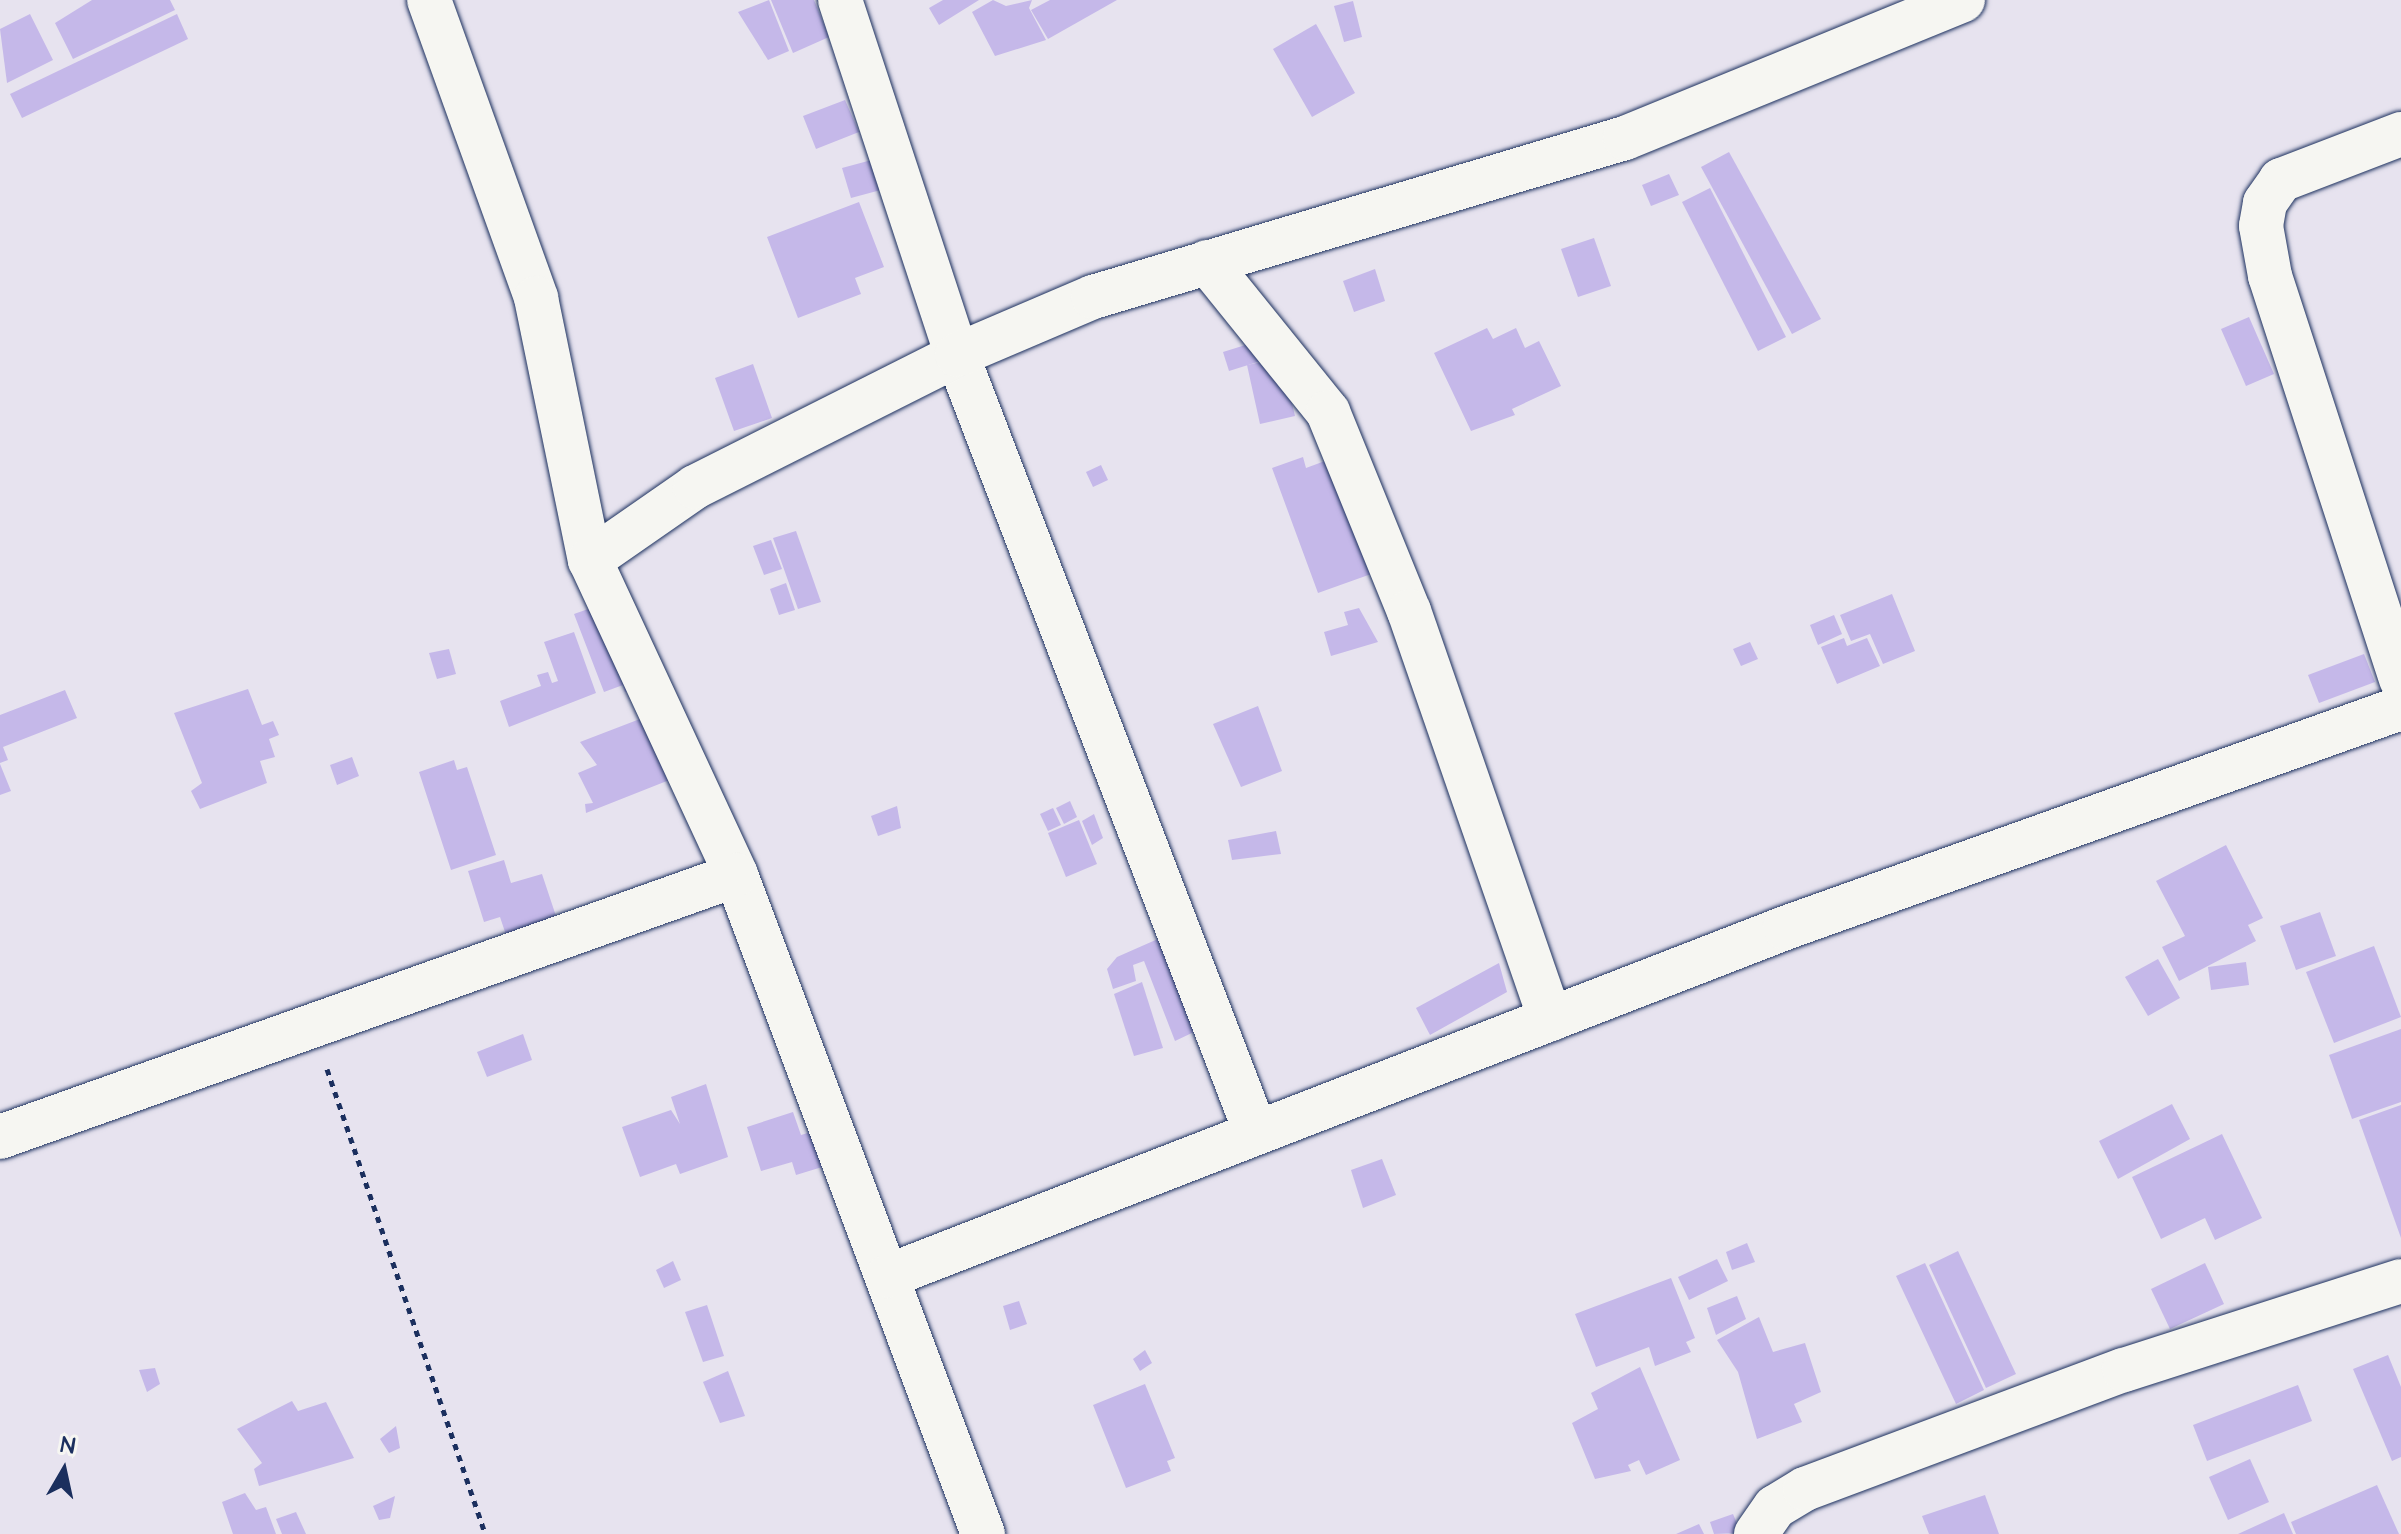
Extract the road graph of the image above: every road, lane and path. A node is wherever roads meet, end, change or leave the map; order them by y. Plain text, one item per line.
1 (429, 0) edge
2 (840, 0) edge
3 (1963, 0) edge
4 (1898, 14) edge
5 (2401, 134) edge
6 (1207, 262) junction
7 (957, 355) junction
8 (590, 560) junction
9 (2401, 679) edge
10 (2401, 708) edge
11 (736, 875) junction
12 (1550, 1019) junction
13 (313, 1026) junction
14 (1256, 1133) junction
15 (0, 1137) edge
16 (888, 1276) junction
17 (2401, 1281) edge
18 (485, 1534) edge
19 (983, 1534) edge
20 (1756, 1534) edge

1 - 8 street
2 - 7 street
3 - 4 street
4 - 6 street
5 - 9 street
6 - 7 street
6 - 12 street
7 - 8 street
7 - 14 street
8 - 11 street
10 - 12 street
11 - 13 street
11 - 16 street
12 - 14 street
13 - 15 street
13 - 18 path
14 - 16 street
16 - 19 street
17 - 20 street

